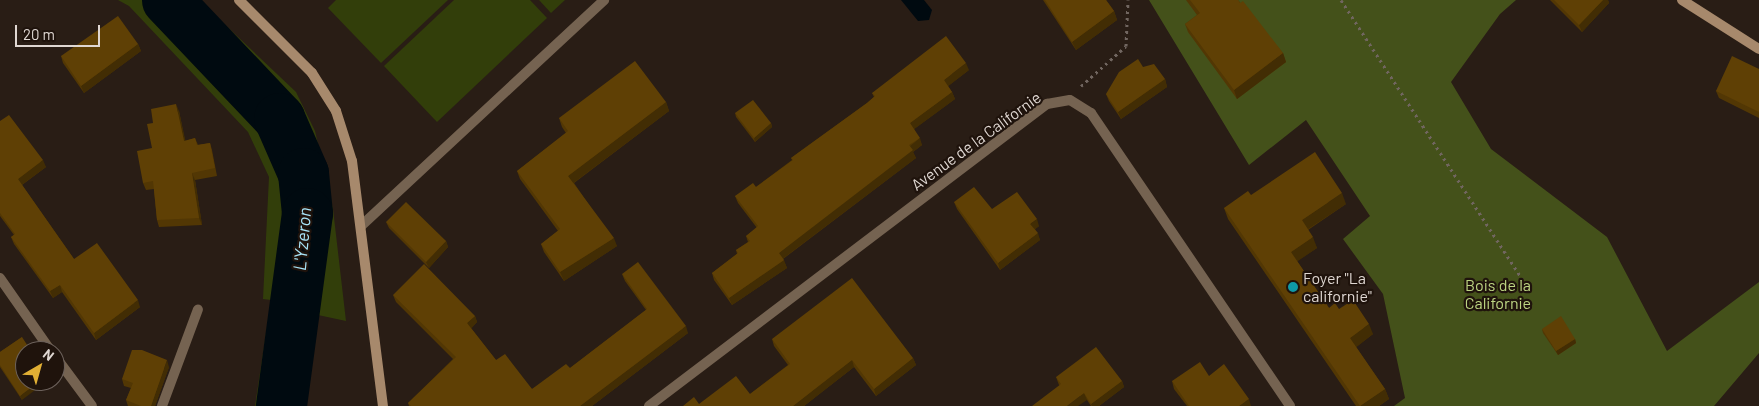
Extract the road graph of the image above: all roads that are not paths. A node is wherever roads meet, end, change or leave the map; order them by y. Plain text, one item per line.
1 (239, 0) edge
2 (604, 0) edge
3 (1682, 0) edge
4 (1759, 49) edge
5 (361, 226) junction
6 (0, 278) edge
7 (198, 309) dead end
8 (44, 341) edge
9 (65, 370) edge
10 (92, 406) edge
11 (162, 406) edge
12 (383, 406) edge
13 (649, 406) edge
14 (1290, 406) edge

1 - 5 main road
2 - 5 street
3 - 4 main road
5 - 12 main road
6 - 8 street
7 - 11 street
9 - 10 street
13 - 14 street, Avenue de la Californie

